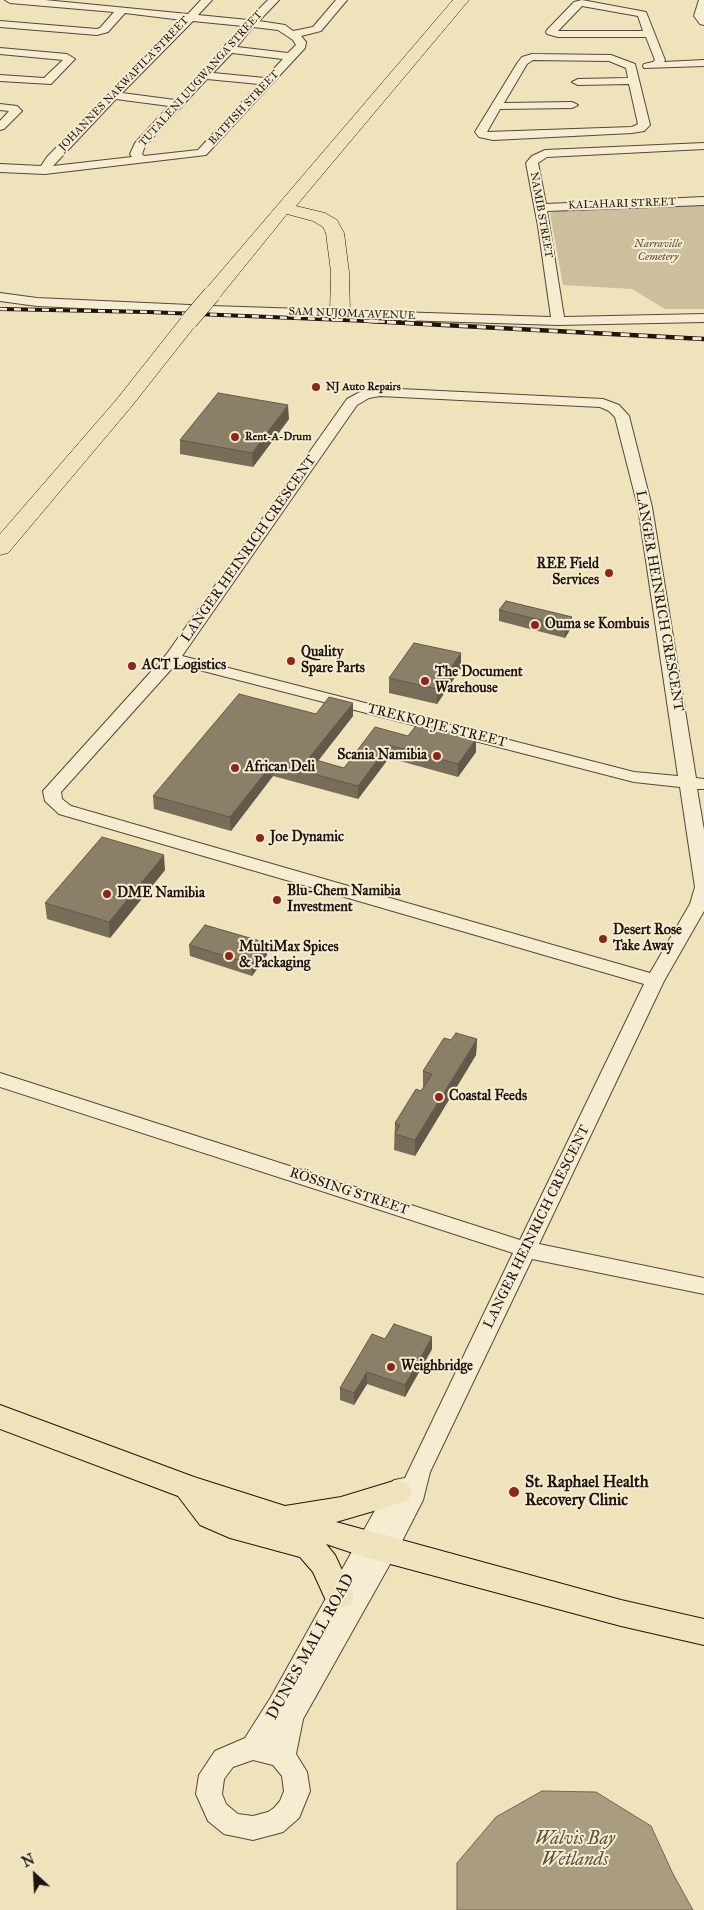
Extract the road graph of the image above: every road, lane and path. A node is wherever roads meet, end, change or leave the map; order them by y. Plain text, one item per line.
1 (10, 0) edge
2 (207, 0) edge
3 (274, 0) edge
4 (342, 0) edge
5 (457, 0) edge
6 (461, 0) edge
7 (704, 0) edge
8 (626, 5) edge
9 (122, 10) junction
10 (191, 16) junction
11 (252, 22) junction
12 (704, 22) edge
13 (0, 24) edge
14 (293, 34) junction
15 (648, 34) junction
16 (229, 49) junction
17 (0, 50) edge
18 (291, 58) junction
19 (704, 63) edge
20 (658, 65) junction
21 (631, 66) junction
22 (204, 75) junction
23 (0, 78) edge
24 (634, 81) junction
25 (268, 82) junction
26 (578, 82) dead end
27 (113, 95) junction
28 (178, 104) junction
29 (572, 105) dead end
30 (497, 106) junction
31 (0, 107) edge
32 (0, 127) edge
33 (570, 134) junction
34 (704, 146) edge
35 (572, 153) junction
36 (141, 160) junction
37 (0, 168) edge
38 (45, 170) junction
39 (704, 201) edge
40 (540, 208) junction
41 (281, 211) junction
42 (0, 297) edge
43 (340, 314) junction
44 (704, 318) edge
45 (558, 321) junction
46 (145, 375) junction
47 (0, 521) edge
48 (0, 548) edge
49 (172, 658) junction
50 (696, 784) edge
51 (655, 981) junction
52 (0, 1080) edge
53 (527, 1250) junction
54 (704, 1286) edge
55 (0, 1417) edge
56 (418, 1472) junction
57 (188, 1488) junction
58 (397, 1492) junction
59 (280, 1516) junction
60 (377, 1547) junction
61 (340, 1596) junction
62 (704, 1632) edge
63 (253, 1748) junction
64 (282, 1757) junction

1 - 9 street
2 - 10 street, JOHANNES NAKWAFILA STREET
3 - 11 street, TUTALENI UUGWANGA STREET
4 - 14 street
5 - 41 highway
6 - 41 highway
7 - 12 street
8 - 15 street
8 - 15 street
9 - 10 street
9 - 13 street
10 - 11 street
10 - 27 street, JOHANNES NAKWAFILA STREET
11 - 14 street
11 - 16 street, TUTALENI UUGWANGA STREET
14 - 18 street, BATFISH STREET
15 - 20 street
16 - 18 street
16 - 22 street, TUTALENI UUGWANGA STREET
17 - 23 street
18 - 25 street, BATFISH STREET
19 - 20 street
20 - 21 street
21 - 24 street
21 - 30 street
22 - 25 street
22 - 28 street, TUTALENI UUGWANGA STREET
24 - 26 street
24 - 33 street
25 - 36 street, BATFISH STREET
27 - 28 street
27 - 38 street, JOHANNES NAKWAFILA STREET
28 - 36 street, TUTALENI UUGWANGA STREET
29 - 30 street
30 - 33 street
31 - 32 street
33 - 35 street
34 - 35 street, NAMIB STREET
35 - 40 street, NAMIB STREET
36 - 38 street, BATFISH STREET
37 - 38 street, BATFISH STREET
39 - 40 street, KALAHARI STREET
40 - 45 street, NAMIB STREET
41 - 43 highway
41 - 46 highway, bridge
42 - 43 street, SAM NUJOMA AVENUE
43 - 45 street, SAM NUJOMA AVENUE
44 - 45 street, SAM NUJOMA AVENUE
46 - 47 highway
46 - 48 highway
49 - 50 street, TREKKOPJE STREET
49 - 50 street, LANGER HEINRICH CRESCENT
49 - 51 street, LANGER HEINRICH CRESCENT
50 - 51 street, LANGER HEINRICH CRESCENT
51 - 53 street, LANGER HEINRICH CRESCENT
52 - 53 street, RÖSSING STREET
53 - 54 street, RÖSSING STREET
53 - 56 street, LANGER HEINRICH CRESCENT
55 - 57 main road
56 - 58 street, LANGER HEINRICH CRESCENT
56 - 60 street, LANGER HEINRICH CRESCENT
57 - 59 main road
57 - 61 main road
58 - 59 main road
58 - 60 street, LANGER HEINRICH CRESCENT
59 - 60 main road
60 - 61 street, DUNES MALL ROAD
60 - 62 main road
60 - 64 street, DUNES MALL ROAD
61 - 63 street, DUNES MALL ROAD
63 - 64 street
63 - 64 street

